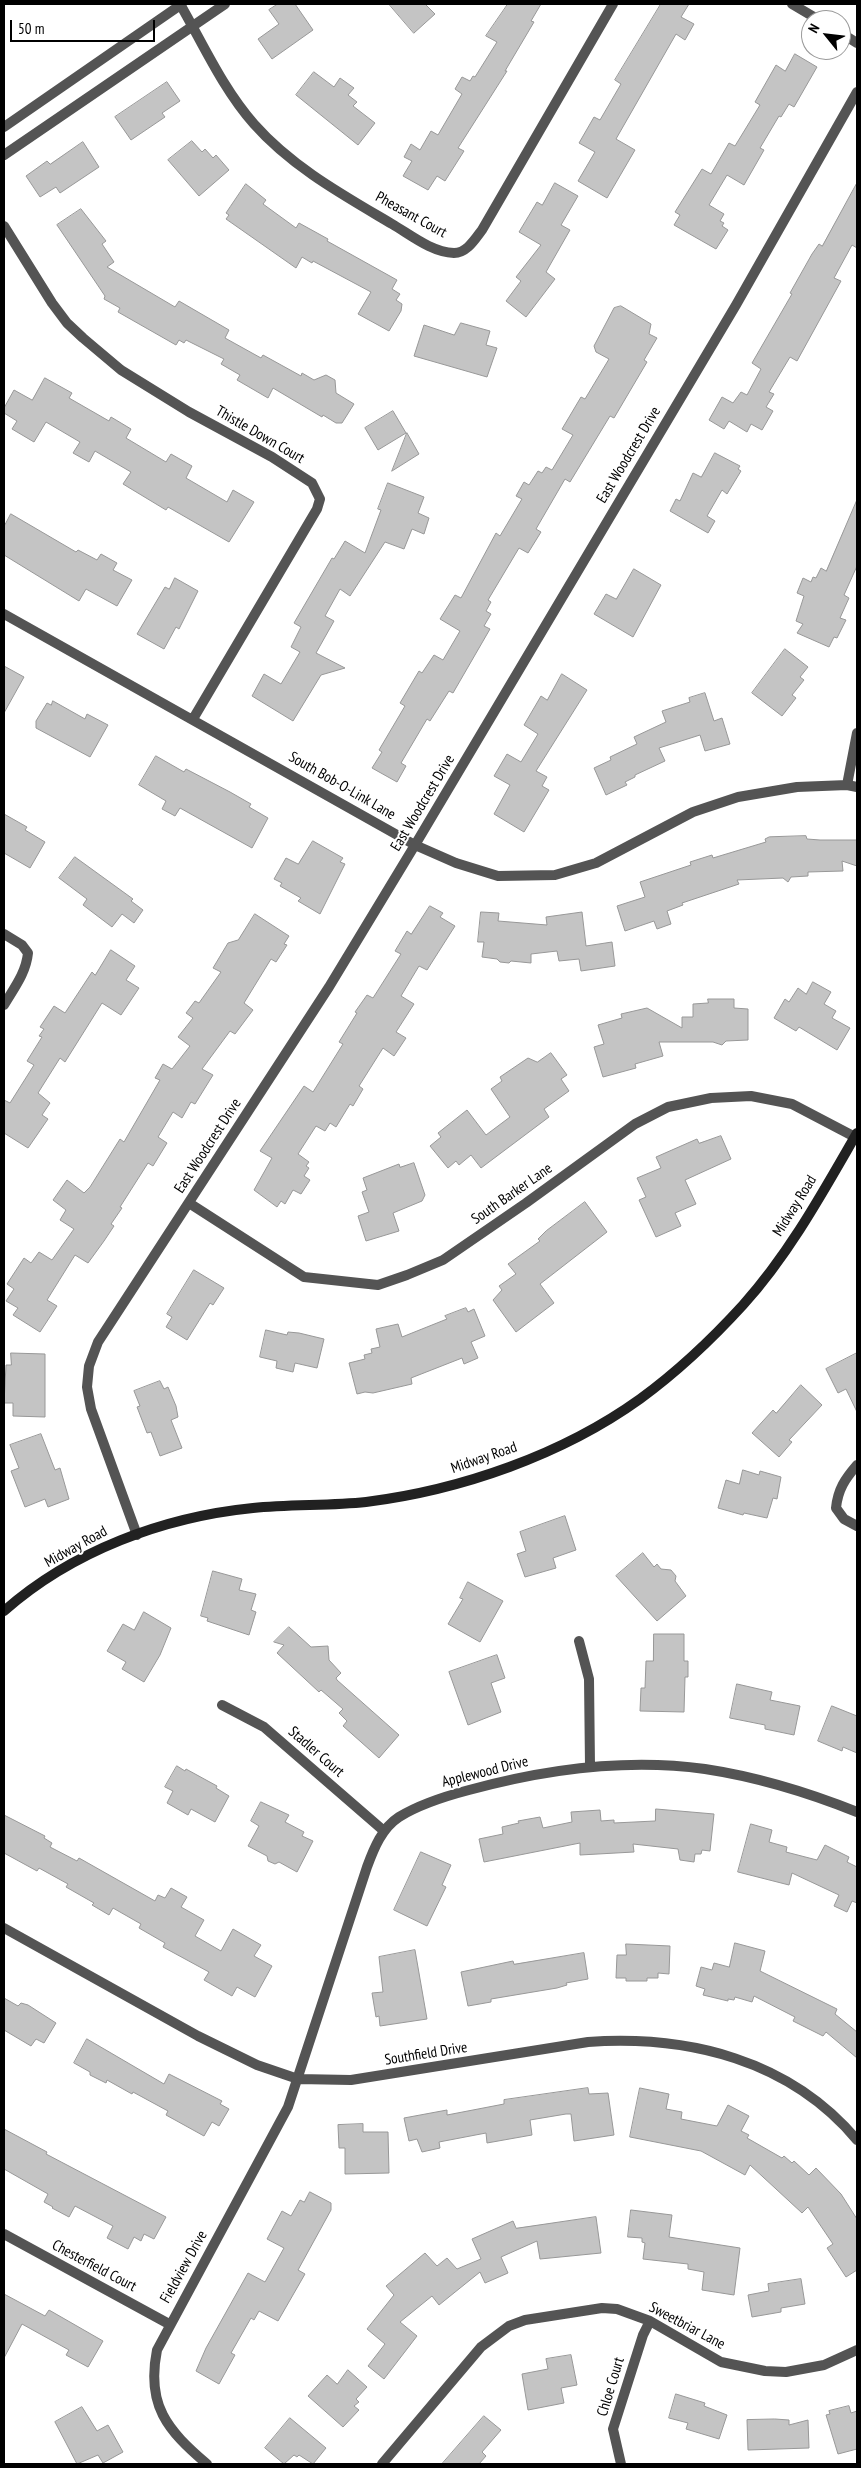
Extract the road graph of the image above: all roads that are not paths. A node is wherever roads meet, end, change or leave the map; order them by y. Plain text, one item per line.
1 (181, 4) edge
2 (225, 4) edge
3 (613, 4) edge
4 (193, 26) junction
5 (857, 92) edge
6 (4, 127) edge
7 (4, 155) edge
8 (4, 226) edge
9 (4, 614) edge
10 (193, 719) junction
11 (857, 733) edge
12 (852, 786) edge
13 (415, 845) junction
14 (4, 934) edge
15 (4, 1005) edge
16 (856, 1135) edge
17 (189, 1203) junction
18 (857, 1465) edge
19 (857, 1526) edge
20 (137, 1535) junction
21 (4, 1611) edge
22 (579, 1641) dead end
23 (222, 1705) dead end
24 (590, 1766) junction
25 (857, 1812) edge
26 (384, 1831) junction
27 (4, 1927) edge
28 (298, 2079) junction
29 (857, 2140) edge
30 (4, 2234) edge
31 (650, 2321) junction
32 (169, 2324) junction
33 (857, 2350) edge
34 (207, 2464) edge
35 (382, 2464) edge
36 (621, 2464) edge

1 - 4 street, Pheasant Court
1 - 6 street
2 - 4 street
3 - 4 street, Pheasant Court
4 - 7 street
5 - 13 street, East Woodcrest Drive
8 - 10 street, Thistle Down Court
9 - 10 street, South Bob-O-Link Lane
10 - 13 street, South Bob-O-Link Lane
11 - 12 street
12 - 13 street, South Bob-O-Link Lane
13 - 17 street, East Woodcrest Drive
14 - 15 street
16 - 17 street, South Barker Lane
16 - 20 main road, Midway Road
17 - 20 street, East Woodcrest Drive
18 - 19 street
20 - 21 main road, Midway Road
22 - 24 street
23 - 26 street, Stadler Court
24 - 25 street, Applewood Drive
24 - 26 street, Applewood Drive
26 - 28 street, Applewood Drive
27 - 28 street, Southfield Drive
28 - 29 street, Southfield Drive
28 - 32 street, Fieldview Drive
30 - 32 street, Chesterfield Court
31 - 33 street, Sweetbriar Lane
31 - 35 street, Sweetbriar Lane
31 - 36 street, Chloe Court
32 - 34 street, Fieldview Drive

